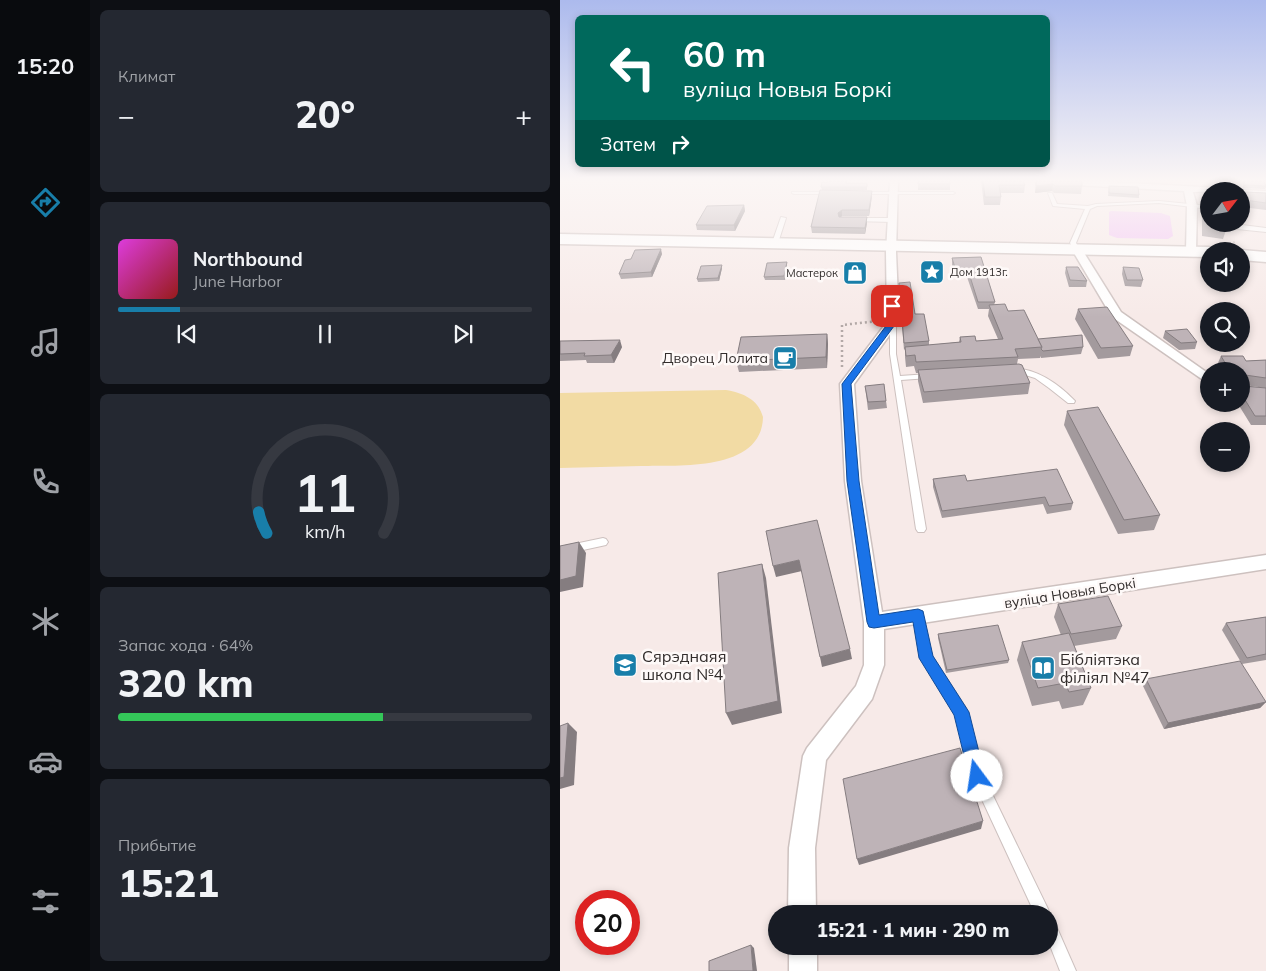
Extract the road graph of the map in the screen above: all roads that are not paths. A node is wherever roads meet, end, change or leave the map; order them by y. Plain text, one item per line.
1 (780, 226) edge
2 (893, 226) edge
3 (1081, 226) edge
4 (1192, 226) edge
5 (1250, 228) edge
6 (1266, 230) edge
7 (560, 239) edge
8 (775, 242) junction
9 (892, 244) junction
10 (1076, 248) junction
11 (1191, 251) junction
12 (1200, 251) edge
13 (1250, 252) edge
14 (1266, 258) edge
15 (893, 322) junction
16 (904, 353) edge
17 (893, 354) junction
18 (1001, 372) edge
19 (1200, 374) edge
20 (936, 376) edge
21 (897, 378) junction
22 (1071, 401) dead end
23 (920, 529) dead end
24 (603, 542) dead end
25 (560, 551) edge
26 (1265, 564) edge
27 (918, 615) junction
28 (874, 622) junction
29 (802, 905) edge
30 (1039, 905) edge
31 (1058, 947) edge
32 (803, 955) edge
33 (803, 971) edge
34 (1068, 971) edge

1 - 8 lane
2 - 9 street
3 - 10 lane
4 - 11 street
5 - 6 lane
7 - 8 main road
8 - 9 main road
9 - 10 main road
9 - 15 street
10 - 11 main road
10 - 19 street
11 - 12 main road
13 - 14 main road
15 - 17 lane
15 - 28 street
16 - 17 lane
17 - 21 lane
18 - 22 lane
20 - 21 lane
21 - 23 lane
24 - 25 lane
26 - 27 street, вуліца Новыя Боркі
27 - 28 street, вуліца Новыя Боркі
27 - 30 lane
28 - 29 street
31 - 34 lane
32 - 33 street

